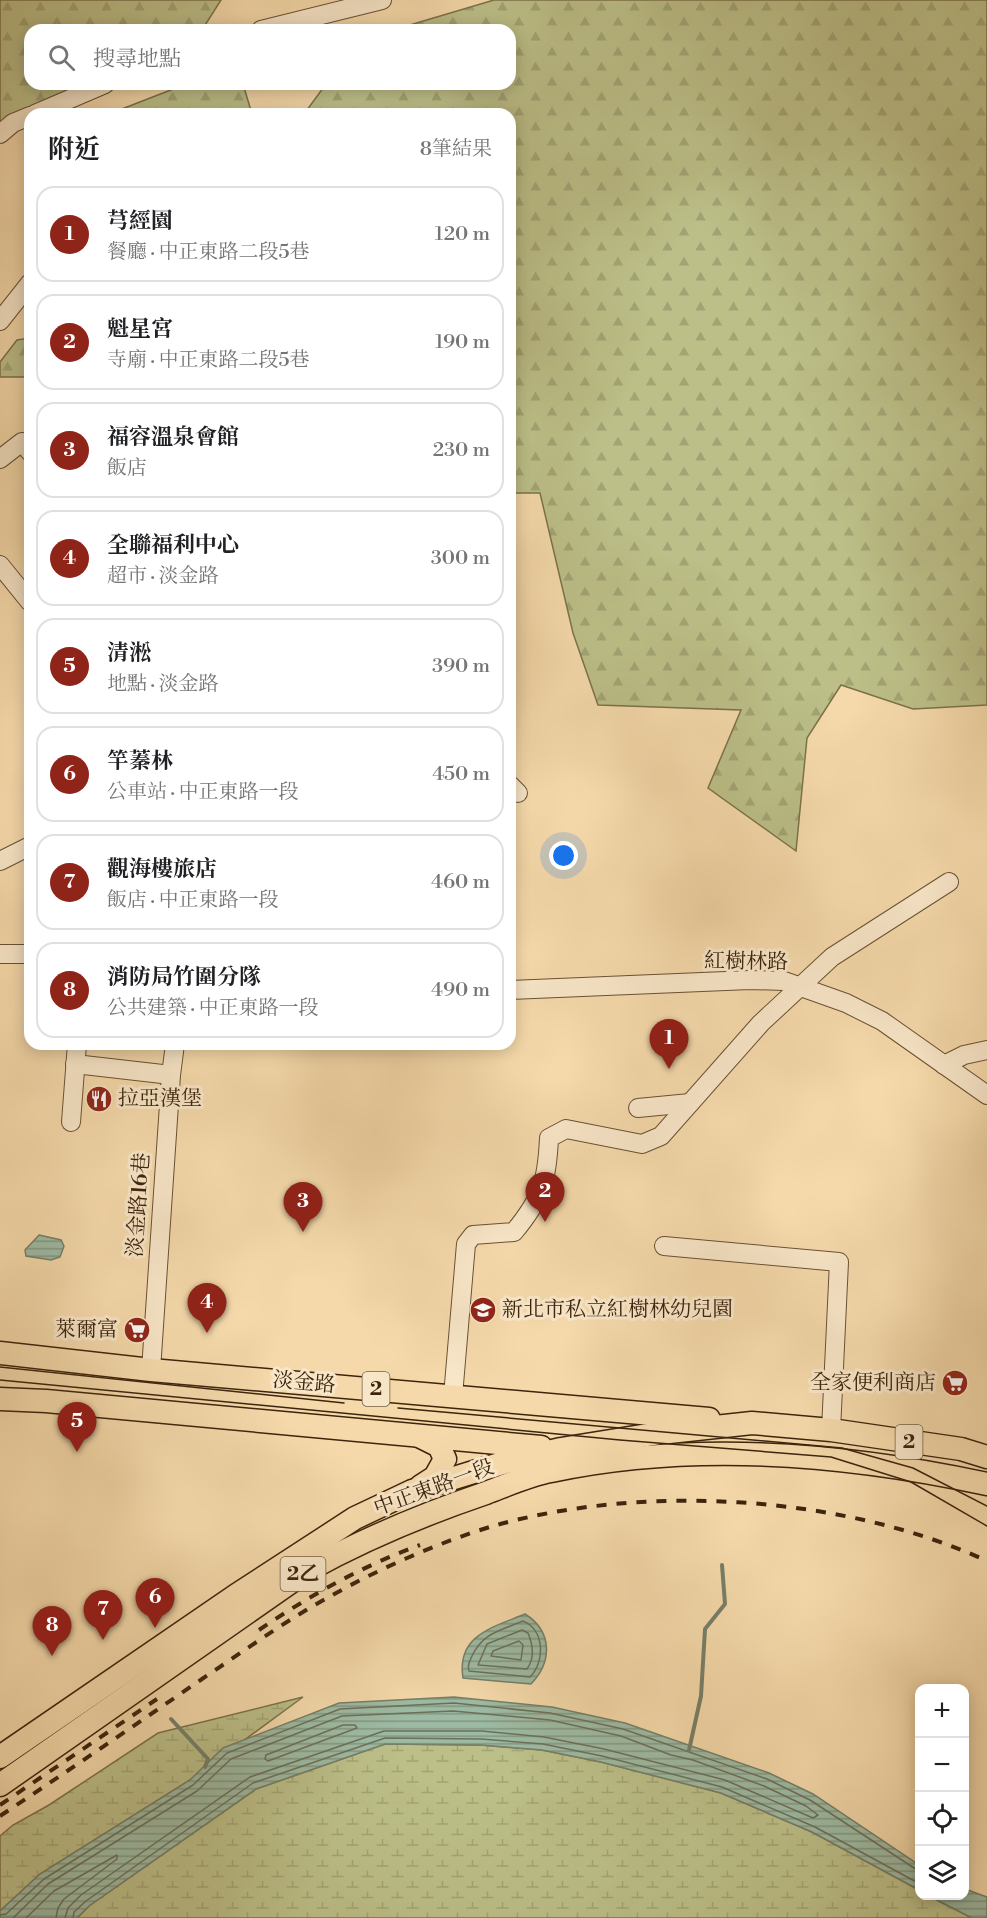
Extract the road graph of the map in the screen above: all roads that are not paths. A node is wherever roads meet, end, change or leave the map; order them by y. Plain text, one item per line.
1 (382, 0) edge
2 (285, 24) edge
3 (91, 90) edge
4 (49, 108) edge
5 (24, 118) edge
6 (0, 134) edge
7 (24, 291) edge
8 (0, 321) edge
9 (24, 444) edge
10 (0, 459) edge
11 (0, 565) edge
12 (24, 595) edge
13 (24, 849) edge
14 (0, 861) edge
15 (949, 882) dead end
16 (24, 951) edge
17 (0, 954) edge
18 (801, 986) junction
19 (516, 990) edge
20 (76, 1050) edge
21 (174, 1050) edge
22 (987, 1050) edge
23 (75, 1064) junction
24 (944, 1065) junction
25 (171, 1075) junction
26 (987, 1095) edge
27 (690, 1103) junction
28 (638, 1108) dead end
29 (71, 1122) dead end
30 (664, 1246) dead end
31 (0, 1353) edge
32 (151, 1370) junction
33 (453, 1396) junction
34 (0, 1399) edge
35 (752, 1424) junction
36 (831, 1430) junction
37 (414, 1435) junction
38 (561, 1449) junction
39 (650, 1456) junction
40 (987, 1457) edge
41 (980, 1484) edge
42 (412, 1491) junction
43 (0, 1757) edge
44 (0, 1785) edge

1 - 2 street
3 - 4 street
5 - 6 street
7 - 8 street
9 - 10 street
11 - 12 street
13 - 14 street
15 - 18 street
16 - 17 street
18 - 19 street, 紅樹林路
18 - 24 street, 紅樹林路
18 - 27 street
20 - 23 street
21 - 25 street, 淡金路16巷
22 - 24 street
23 - 25 street
23 - 29 street
24 - 26 street, 紅樹林路
25 - 32 street, 淡金路16巷
27 - 28 street
27 - 33 street
30 - 36 street
31 - 32 main road, 淡金路 / 2
32 - 33 main road, 淡金路 / 2
33 - 35 main road, 淡金路 / 2
34 - 37 main road, 淡金路
35 - 36 main road, 中正東路一段 / 2
35 - 38 main road, 中正東路一段 / 2乙
36 - 40 main road, 2
37 - 38 main road, 淡金路
37 - 42 main road
38 - 39 main road, 2
38 - 42 main road, 中正東路一段 / 2乙
39 - 41 main road, 中正東路一段 / 2
39 - 44 main road, 中正東路一段 / 2乙
42 - 43 main road, 中正東路一段 / 2乙

